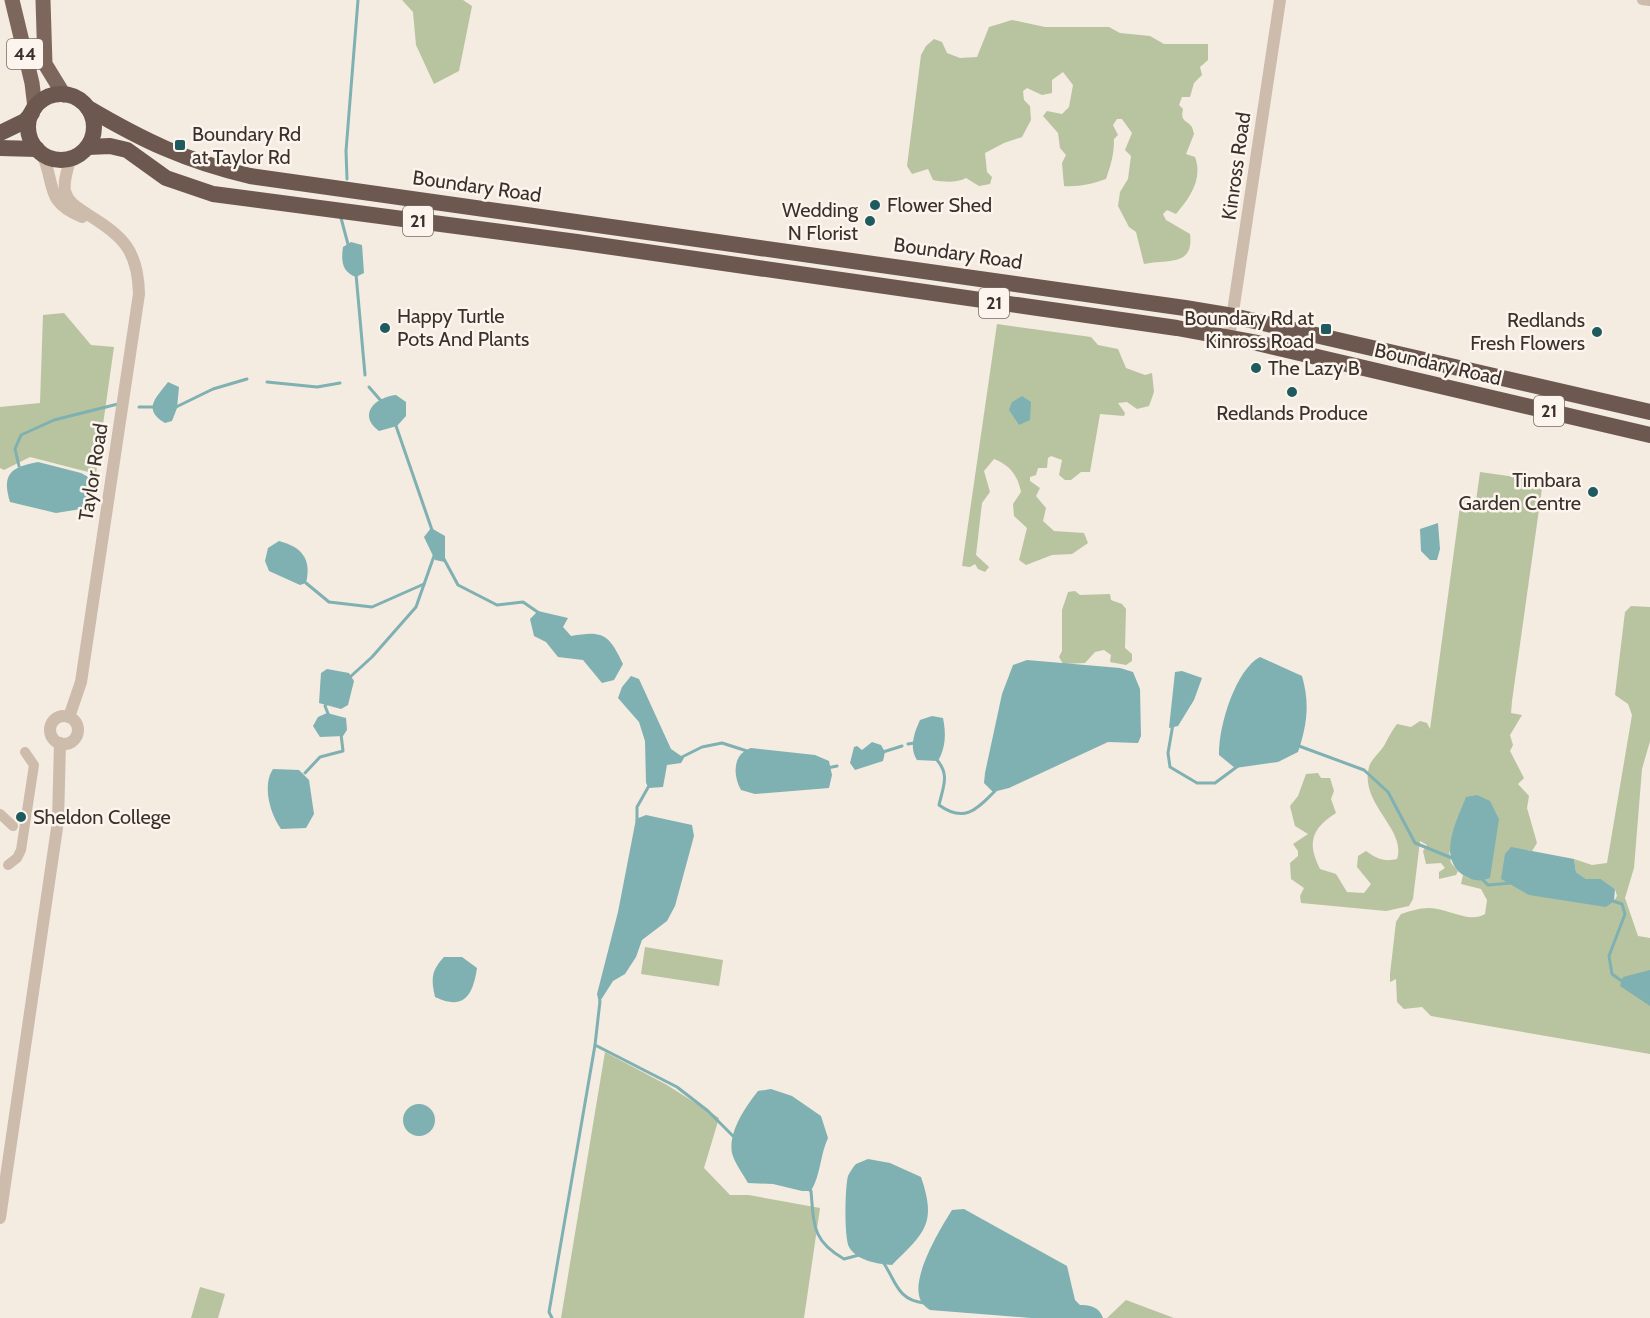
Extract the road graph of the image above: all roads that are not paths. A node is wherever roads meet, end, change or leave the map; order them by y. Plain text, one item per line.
1 (12, 0) edge
2 (44, 0) edge
3 (1280, 0) edge
4 (1642, 0) edge
5 (1650, 1) edge
6 (64, 94) junction
7 (88, 108) junction
8 (33, 110) junction
9 (0, 133) edge
10 (88, 147) junction
11 (0, 148) edge
12 (39, 151) junction
13 (70, 159) junction
14 (120, 236) junction
15 (1233, 316) junction
16 (1229, 338) junction
17 (1650, 412) edge
18 (1650, 435) edge
19 (69, 717) junction
20 (60, 743) junction
21 (25, 752) dead end
22 (0, 814) edge
23 (13, 826) dead end
24 (8, 865) dead end
25 (0, 1218) edge

1 - 8 main road, 44
2 - 6 main road, 44
3 - 15 street, Kinross Road
4 - 5 street
6 - 7 highway, 21
6 - 8 highway
7 - 10 highway
7 - 15 highway, Boundary Road / 21
8 - 9 highway
8 - 12 highway
10 - 13 highway
10 - 16 highway, Boundary Road / 21
11 - 12 highway
12 - 13 highway
12 - 14 street
13 - 14 street, Taylor Road
14 - 19 street, Taylor Road
15 - 16 street, Kinross Road
15 - 17 highway, Boundary Road / 21
16 - 18 highway, Boundary Road / 21
19 - 20 street
19 - 20 street
20 - 25 street
21 - 24 street
22 - 23 street

